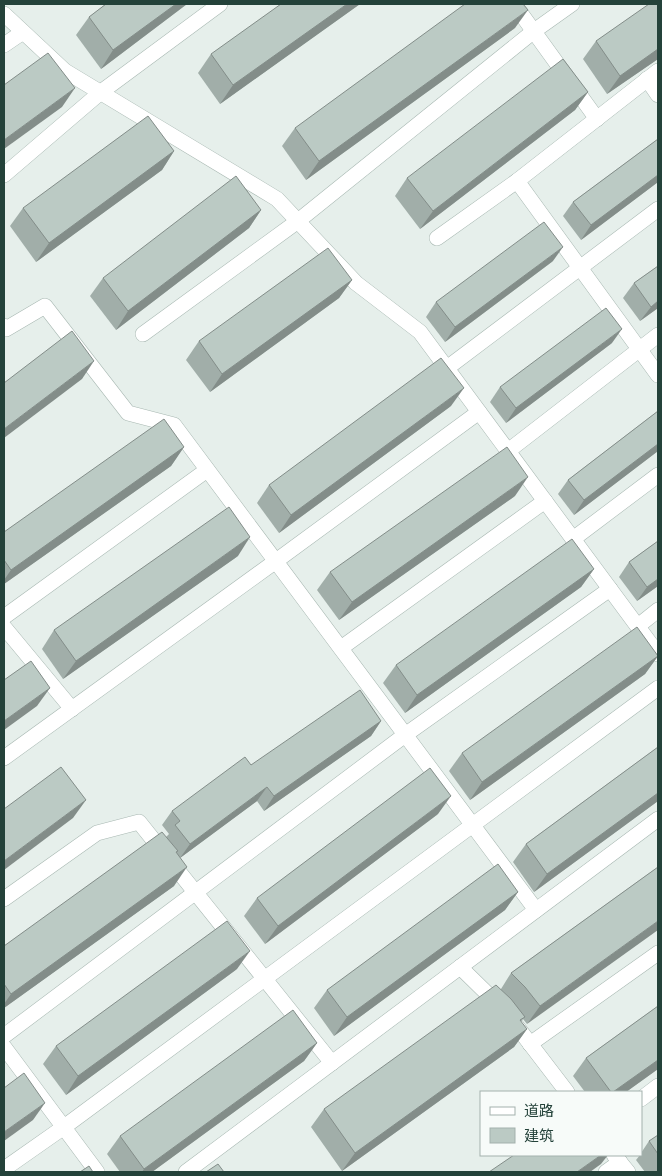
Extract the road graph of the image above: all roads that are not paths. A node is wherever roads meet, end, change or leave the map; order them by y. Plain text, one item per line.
1 (220, 4) edge
2 (514, 4) edge
3 (572, 4) edge
4 (4, 14) edge
5 (534, 31) junction
6 (23, 32) junction
7 (4, 45) edge
8 (653, 75) edge
9 (101, 92) junction
10 (658, 95) edge
11 (597, 119) junction
12 (4, 176) edge
13 (517, 181) junction
14 (658, 208) edge
15 (298, 221) junction
16 (437, 238) dead end
17 (579, 267) junction
18 (4, 329) edge
19 (143, 334) dead end
20 (658, 335) edge
21 (639, 349) junction
22 (447, 368) junction
23 (658, 375) edge
24 (479, 412) junction
25 (508, 452) junction
26 (207, 470) junction
27 (658, 474) edge
28 (545, 501) junction
29 (573, 539) junction
30 (276, 561) junction
31 (610, 588) junction
32 (658, 610) edge
33 (4, 618) edge
34 (4, 626) edge
35 (638, 626) junction
36 (341, 648) junction
37 (658, 654) edge
38 (658, 688) edge
39 (72, 709) junction
40 (405, 735) junction
41 (4, 758) edge
42 (656, 824) edge
43 (472, 826) junction
44 (196, 892) junction
45 (4, 899) edge
46 (536, 910) junction
47 (658, 953) edge
48 (460, 967) junction
49 (265, 978) junction
50 (4, 1036) edge
51 (530, 1044) junction
52 (4, 1046) edge
53 (332, 1063) junction
54 (658, 1086) edge
55 (566, 1091) edge
56 (642, 1098) edge
57 (64, 1127) junction
58 (621, 1163) edge
59 (4, 1169) edge
60 (97, 1172) edge
61 (186, 1172) edge
62 (606, 1172) edge

1 - 9 lane
2 - 5 lane
3 - 5 lane
4 - 6 lane
5 - 11 lane
5 - 15 lane
6 - 7 lane
6 - 9 lane
8 - 10 lane
8 - 11 lane
9 - 12 lane
9 - 15 lane
11 - 13 lane
13 - 16 lane
13 - 17 lane
14 - 17 lane
15 - 19 lane
15 - 22 lane
17 - 21 lane
17 - 22 lane
18 - 26 lane
20 - 21 lane
21 - 23 lane
21 - 25 lane
22 - 24 lane
24 - 25 lane
24 - 30 lane
25 - 28 lane
26 - 30 lane
26 - 33 lane
27 - 29 lane
28 - 29 lane
28 - 36 lane
29 - 31 lane
30 - 36 lane
30 - 39 lane
31 - 35 lane
31 - 40 lane
32 - 35 lane
34 - 39 lane
35 - 37 lane
36 - 40 lane
38 - 43 lane
39 - 41 lane
40 - 43 lane
40 - 44 lane
42 - 46 lane
43 - 46 lane
43 - 49 lane
44 - 45 lane
44 - 49 lane
44 - 50 lane
46 - 48 lane
47 - 51 lane
48 - 51 lane
48 - 53 lane
49 - 53 lane
49 - 57 lane
51 - 55 lane
52 - 57 lane
53 - 61 lane
54 - 56 lane
57 - 59 lane
57 - 60 lane
58 - 62 lane

